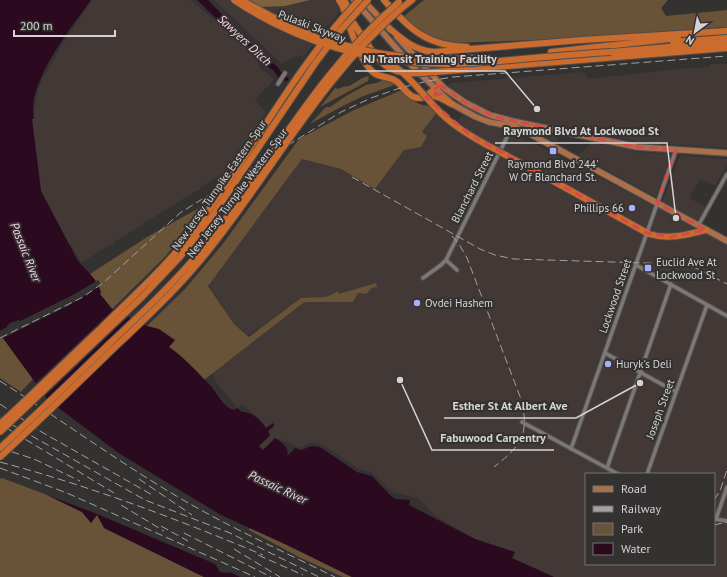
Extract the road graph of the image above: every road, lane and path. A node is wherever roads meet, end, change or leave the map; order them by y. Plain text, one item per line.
1 (234, 0) edge
2 (242, 0) edge
3 (339, 0) edge
4 (344, 0) edge
5 (354, 0) edge
6 (359, 0) edge
7 (364, 0) edge
8 (384, 0) edge
9 (412, 0) edge
10 (368, 3) edge
11 (401, 3) edge
12 (343, 7) junction
13 (390, 29) junction
14 (727, 32) edge
15 (727, 38) edge
16 (727, 42) edge
17 (523, 44) junction
18 (727, 47) edge
19 (608, 48) junction
20 (626, 50) junction
21 (380, 59) junction
22 (285, 73) dead end
23 (278, 84) dead end
24 (438, 87) junction
25 (421, 98) junction
26 (452, 104) junction
27 (511, 124) junction
28 (676, 150) junction
29 (727, 153) edge
30 (727, 174) edge
31 (657, 204) junction
32 (698, 226) junction
33 (706, 230) junction
34 (647, 233) junction
35 (727, 241) edge
36 (446, 260) junction
37 (636, 265) junction
38 (457, 270) dead end
39 (423, 278) dead end
40 (671, 284) junction
41 (707, 305) junction
42 (727, 316) edge
43 (605, 354) junction
44 (640, 373) junction
45 (676, 392) junction
46 (522, 422) dead end
47 (0, 424) edge
48 (0, 432) edge
49 (0, 448) edge
50 (571, 448) junction
51 (0, 457) edge
52 (607, 468) junction
53 (616, 473) edge
54 (647, 473) edge
55 (727, 486) edge
56 (715, 519) edge
57 (727, 521) edge

1 - 21 highway, Pulaski Skyway, bridge
2 - 19 highway, Pulaski Skyway, bridge
3 - 12 highway
4 - 21 highway
5 - 24 main road
6 - 47 highway, New Jersey Turnpike Eastern Spur, bridge
7 - 10 highway
8 - 17 highway
9 - 11 highway, New Jersey Turnpike Western Spur
10 - 13 highway
10 - 48 highway, New Jersey Turnpike Eastern Spur, bridge
11 - 49 highway, New Jersey Turnpike Western Spur, bridge
11 - 51 highway, New Jersey Turnpike Western Spur, bridge
12 - 21 highway
12 - 25 highway
13 - 17 highway
13 - 24 main road
14 - 17 highway
14 - 19 highway
15 - 19 highway
16 - 20 highway
18 - 20 highway
18 - 21 highway, bridge
19 - 20 highway, Pulaski Skyway
19 - 21 highway, Pulaski Skyway, bridge
21 - 34 highway, bridge
22 - 23 street
24 - 25 highway
24 - 26 main road
24 - 27 main road
25 - 26 highway
26 - 27 main road
27 - 28 main road
27 - 31 main road
27 - 36 street, Blanchard Street
28 - 29 main road
28 - 31 street, Lockwood Street
30 - 32 street
31 - 32 main road
31 - 34 street, Lockwood Street
32 - 33 main road
33 - 34 highway
33 - 35 main road
34 - 37 street, Lockwood Street
36 - 38 street
36 - 39 street, Blanchard Street
37 - 40 street
37 - 43 street, Lockwood Street
40 - 41 street
40 - 44 street
41 - 42 street
41 - 45 street, Joseph Street
43 - 44 street
43 - 50 street, Lockwood Street
44 - 45 street
44 - 52 street
45 - 54 street, Joseph Street
46 - 50 street
50 - 52 street
52 - 53 street
55 - 56 street
56 - 57 street

